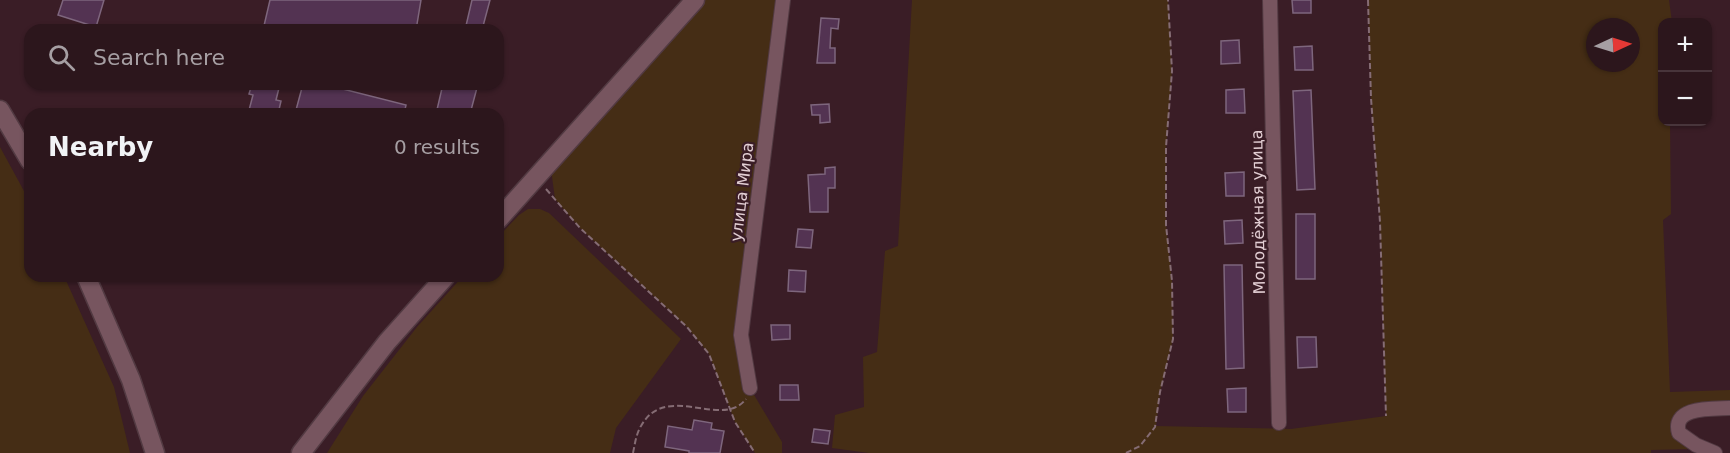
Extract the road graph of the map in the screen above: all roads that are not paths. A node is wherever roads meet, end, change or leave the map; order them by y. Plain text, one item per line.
1 (695, 0) edge
2 (783, 0) edge
3 (1270, 0) edge
4 (0, 110) edge
5 (24, 151) edge
6 (504, 213) edge
7 (89, 282) edge
8 (441, 282) edge
9 (750, 388) road end
10 (1730, 408) edge
11 (1279, 423) dead end
12 (155, 453) edge
13 (301, 453) edge
14 (1715, 453) edge

1 - 6 street
2 - 9 street, улица Мира
3 - 11 street, Молодёжная улица
4 - 5 street
7 - 12 street
8 - 13 street
10 - 14 street

